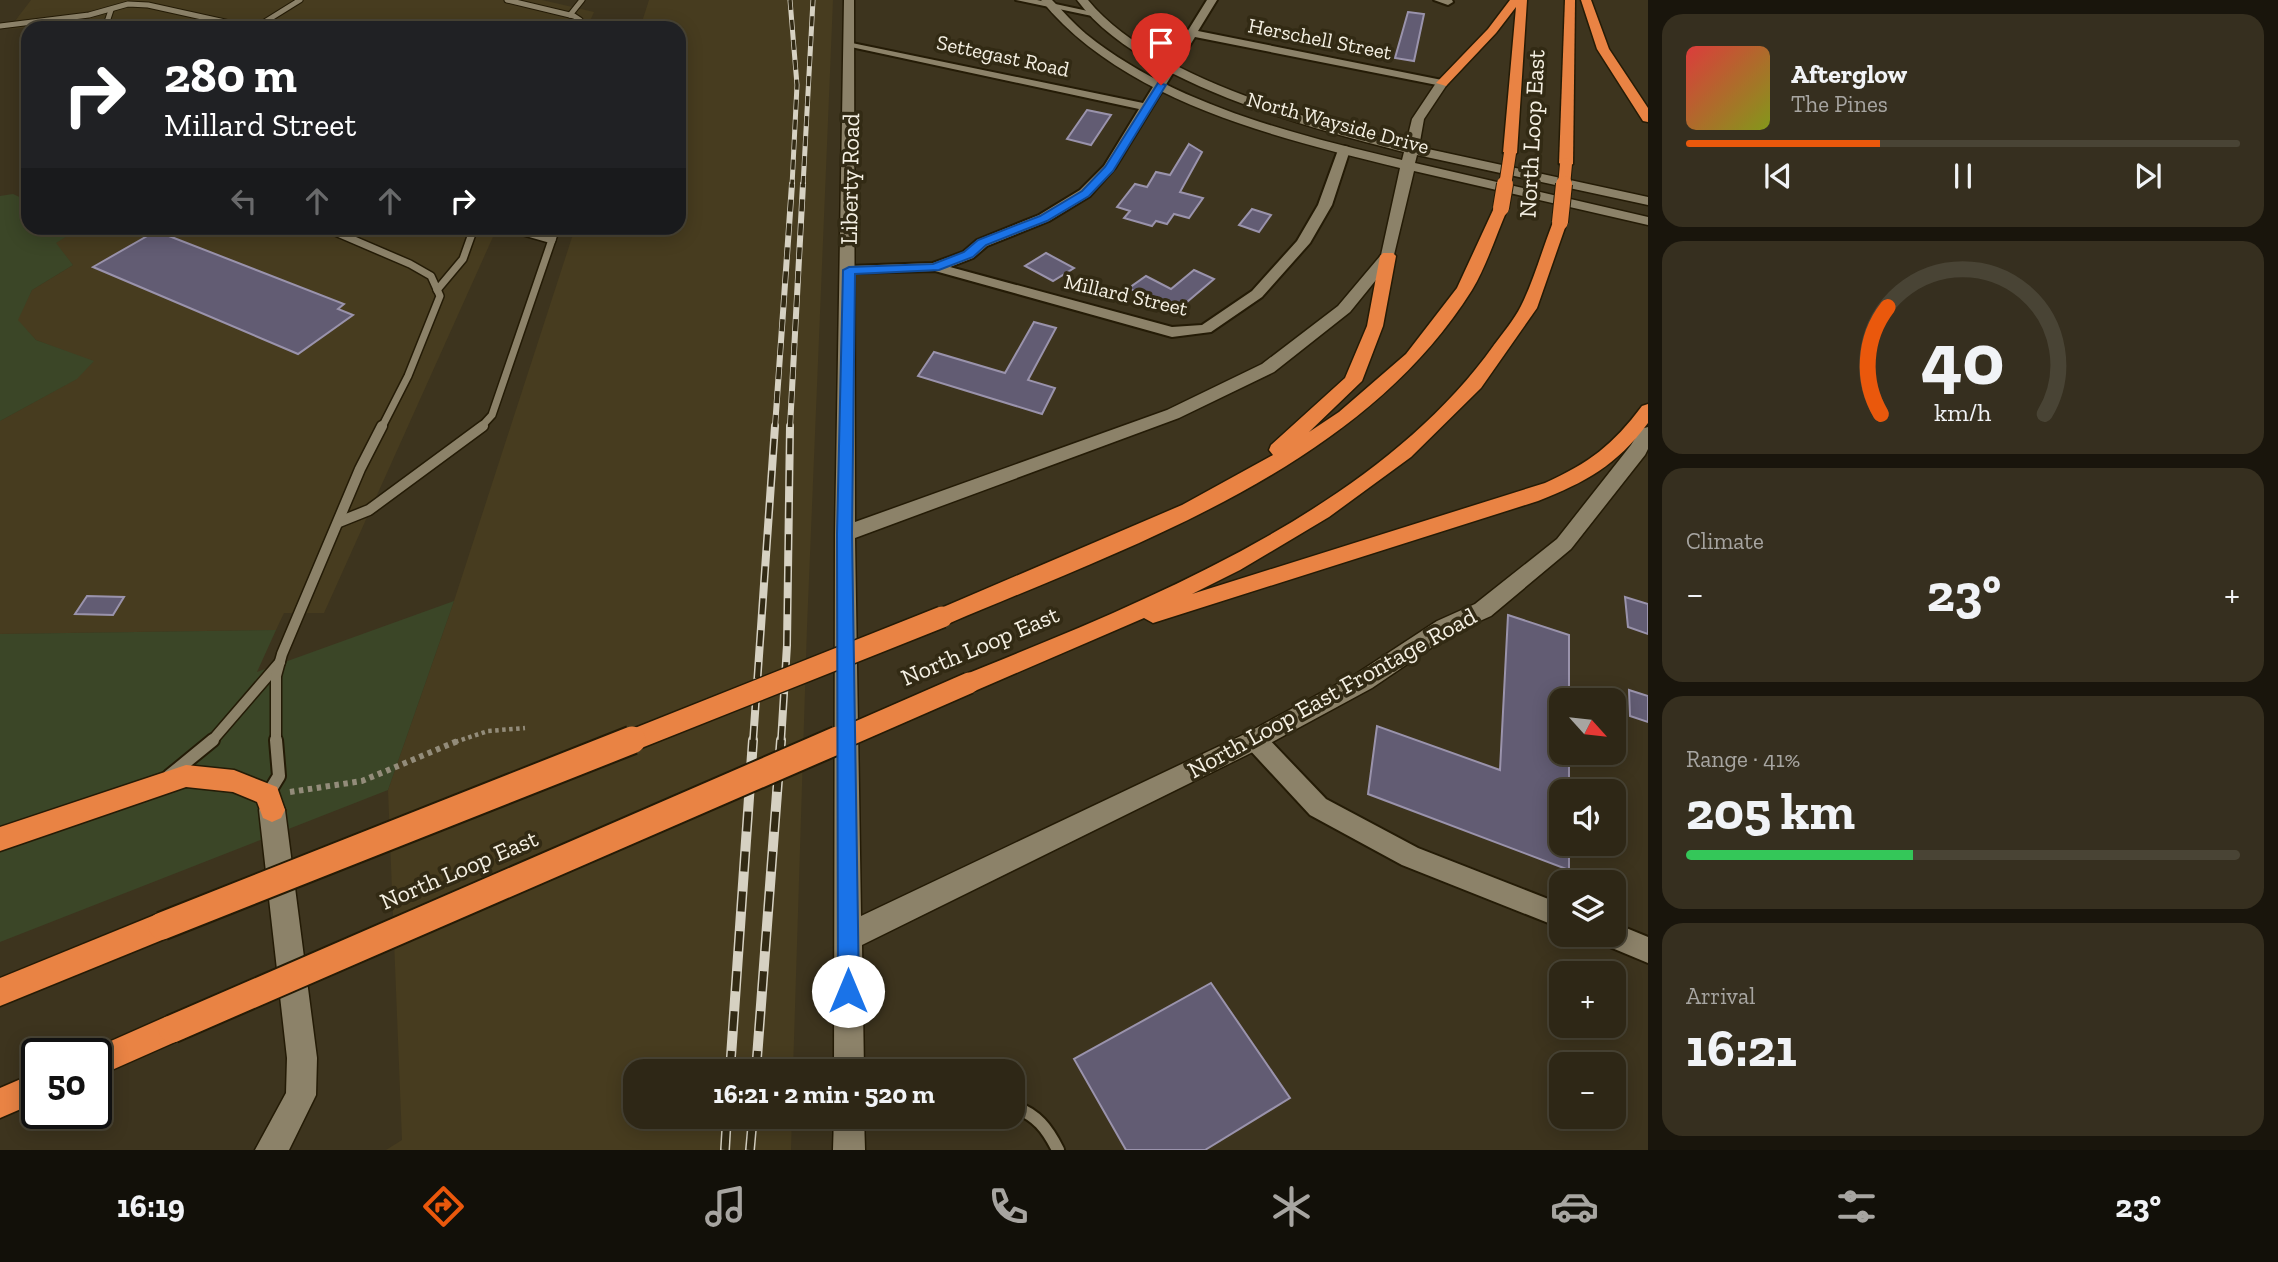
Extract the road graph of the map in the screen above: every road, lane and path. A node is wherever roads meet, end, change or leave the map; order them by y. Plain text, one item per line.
1 (299, 0) edge
2 (507, 0) edge
3 (582, 0) edge
4 (849, 0) edge
5 (1021, 0) edge
6 (1082, 0) edge
7 (1212, 0) edge
8 (1516, 0) edge
9 (1522, 0) edge
10 (1570, 0) edge
11 (1586, 0) edge
12 (1048, 3) edge
13 (111, 10) junction
14 (1092, 13) junction
15 (570, 15) junction
16 (41, 21) edge
17 (107, 21) edge
18 (221, 21) edge
19 (264, 21) edge
20 (580, 21) edge
21 (21, 24) edge
22 (0, 26) edge
23 (1191, 33) junction
24 (851, 44) junction
25 (1169, 67) junction
26 (1442, 83) junction
27 (1161, 85) junction
28 (1146, 107) junction
29 (1648, 118) edge
30 (1344, 150) junction
31 (1411, 158) junction
32 (1648, 201) edge
33 (1648, 221) edge
34 (342, 235) edge
35 (472, 235) edge
36 (534, 235) edge
37 (554, 235) edge
38 (552, 240) junction
39 (1388, 256) junction
40 (935, 267) junction
41 (849, 270) junction
42 (437, 290) junction
43 (1648, 410) edge
44 (1648, 433) edge
45 (1238, 484) junction
46 (338, 523) junction
47 (845, 534) junction
48 (1107, 627) junction
49 (280, 662) junction
50 (525, 728) dead end
51 (1255, 740) junction
52 (157, 786) junction
53 (270, 803) junction
54 (0, 839) edge
55 (1549, 911) edge
56 (848, 937) junction
57 (1626, 941) edge
58 (1648, 950) edge
59 (0, 992) edge
60 (112, 1055) edge
61 (849, 1059) edge
62 (21, 1094) edge
63 (0, 1103) edge
64 (1025, 1110) edge
65 (849, 1129) edge
66 (271, 1150) edge
67 (849, 1150) edge
68 (1058, 1150) edge

1 - 19 lane
2 - 15 lane
3 - 15 lane
4 - 24 main road, Liberty Road
5 - 12 street
6 - 14 main road, North Wayside Drive
7 - 23 street
8 - 26 highway
9 - 45 highway, North Loop East, bridge
10 - 48 highway, North Loop East, bridge
11 - 29 highway
12 - 14 street
12 - 27 main road, North Wayside Drive
13 - 16 lane
13 - 17 lane
13 - 18 lane
14 - 25 main road, North Wayside Drive
15 - 20 lane
21 - 22 lane
23 - 25 street
23 - 26 street, Herschell Street
24 - 28 street, Settegast Road
24 - 41 main road, Liberty Road
25 - 27 street
25 - 31 main road, North Wayside Drive
26 - 31 main road
27 - 28 street
27 - 30 main road, North Wayside Drive
28 - 40 street
30 - 31 main road, North Wayside Drive
30 - 40 street, Millard Street
31 - 32 main road, North Wayside Drive
31 - 33 main road, North Wayside Drive
31 - 39 main road
34 - 42 lane
35 - 42 lane
36 - 38 lane
37 - 38 lane
38 - 46 lane
39 - 45 highway
39 - 47 main road
40 - 41 street, Millard Street
41 - 47 main road, Liberty Road
42 - 46 lane
43 - 48 highway
44 - 51 main road, North Loop East Frontage Road
45 - 59 highway, North Loop East, bridge
46 - 49 lane
47 - 56 main road, Liberty Road
48 - 60 highway, North Loop East, bridge
49 - 52 lane
49 - 53 lane
50 - 53 path
51 - 55 street
51 - 56 main road, North Loop East Frontage Road
52 - 53 highway
52 - 54 highway
53 - 66 main road
56 - 61 main road, Liberty Road
57 - 58 street
62 - 63 highway
64 - 68 lane
65 - 67 main road

